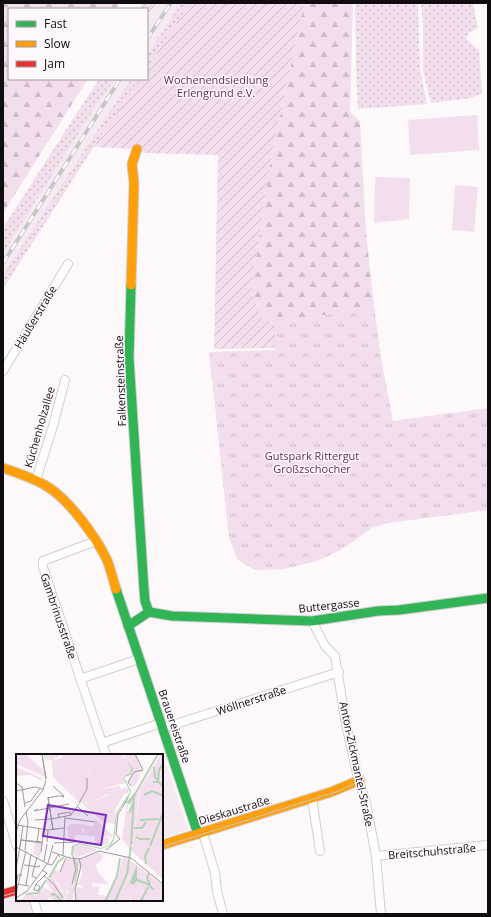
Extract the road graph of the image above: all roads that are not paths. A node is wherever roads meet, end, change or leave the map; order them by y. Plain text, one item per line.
1 (137, 149) dead end
2 (68, 264) dead end
3 (3, 371) edge
4 (65, 380) dead end
5 (3, 468) edge
6 (36, 480) junction
7 (96, 542) junction
8 (488, 598) edge
9 (149, 612) junction
10 (312, 621) junction
11 (128, 626) junction
12 (139, 659) junction
13 (339, 672) junction
14 (80, 679) junction
15 (162, 725) junction
16 (102, 743) junction
17 (106, 754) edge
18 (360, 780) junction
19 (312, 798) junction
20 (3, 801) edge
21 (200, 833) junction
22 (16, 843) edge
23 (163, 845) edge
24 (488, 846) edge
25 (320, 851) dead end
26 (376, 856) junction
27 (16, 890) edge
28 (3, 894) edge
29 (34, 901) edge
30 (38, 914) edge
31 (223, 914) edge
32 (381, 914) edge

1 - 9 street, Falkensteinstraße
2 - 3 street, Häußerstraße
4 - 6 street, Küchenholzallee
5 - 6 street, Küchenholzallee
6 - 7 street, Küchenholzallee
7 - 11 street, Küchenholzallee
7 - 14 street, Gambrinusstraße
8 - 10 street, Buttergasse
9 - 10 street, Buttergasse
9 - 11 street
10 - 13 street, Anton-Zickmantel-Straße
11 - 12 street, Brauereistraße
12 - 14 street
12 - 15 street, Brauereistraße
13 - 15 street, Wöllnerstraße
13 - 18 street, Anton-Zickmantel-Straße
14 - 16 street, Gambrinusstraße
15 - 16 street
15 - 21 street, Brauereistraße
16 - 17 street, Gambrinusstraße
18 - 19 street, Dieskaustraße
18 - 26 street, Anton-Zickmantel-Straße
19 - 21 street, Dieskaustraße
19 - 25 street
20 - 22 street
21 - 23 street, Dieskaustraße
21 - 31 street
24 - 26 street, Breitschuhstraße
26 - 32 street, Anton-Zickmantel-Straße
27 - 28 street
29 - 30 street

